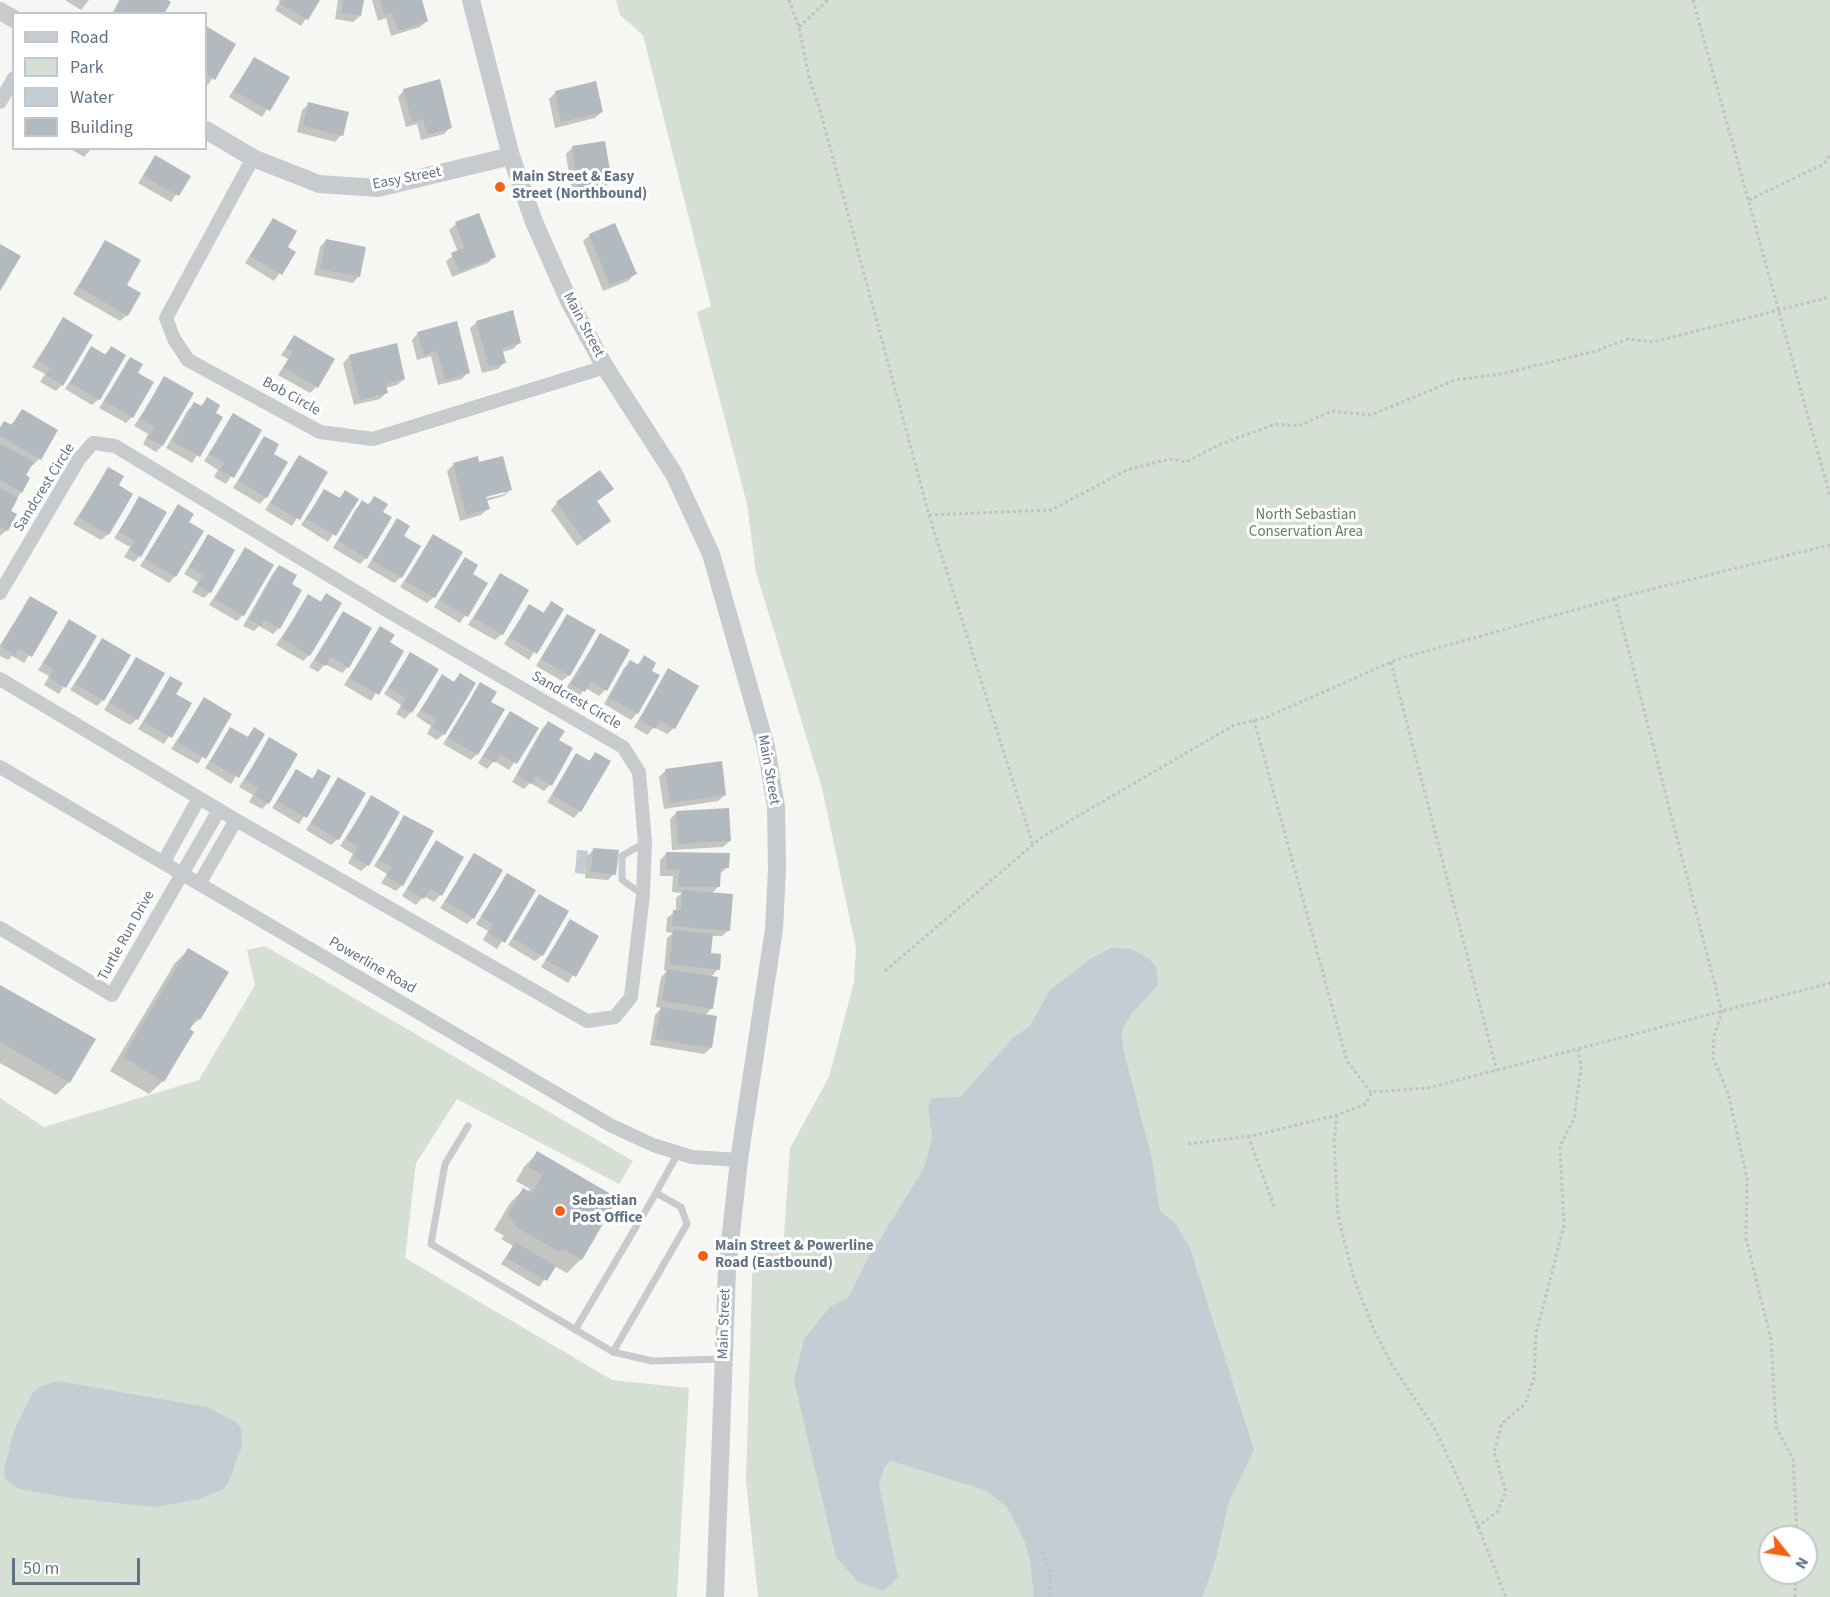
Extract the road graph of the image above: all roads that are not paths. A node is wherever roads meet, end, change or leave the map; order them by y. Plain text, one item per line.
1 (471, 0) edge
2 (12, 81) edge
3 (0, 102) edge
4 (207, 131) edge
5 (511, 156) junction
6 (254, 158) junction
7 (605, 367) junction
8 (0, 593) edge
9 (0, 679) edge
10 (0, 767) edge
11 (199, 798) junction
12 (219, 810) junction
13 (236, 820) junction
14 (645, 842) junction
15 (163, 863) junction
16 (181, 873) junction
17 (199, 884) junction
18 (643, 895) junction
19 (0, 928) edge
20 (468, 1126) dead end
21 (678, 1153) junction
22 (739, 1160) junction
23 (656, 1193) junction
24 (574, 1330) junction
25 (613, 1352) junction
26 (723, 1359) junction
27 (716, 1597) edge

1 - 5 street, Main Street
2 - 3 street
4 - 6 street, Easy Street
5 - 6 street, Easy Street
5 - 7 street, Main Street
6 - 7 street, Bob Circle
7 - 22 street, Main Street
8 - 14 street, Sandcrest Circle
9 - 11 street, Sandcrest Circle
10 - 15 street, Powerline Road
11 - 12 street, Sandcrest Circle
11 - 15 street
12 - 13 street, Sandcrest Circle
12 - 16 street
13 - 17 street
13 - 18 street, Sandcrest Circle
14 - 18 street, Sandcrest Circle
14 - 18 lane
15 - 16 street, Powerline Road
16 - 17 street, Powerline Road
16 - 19 street, Turtle Run Drive
17 - 21 street, Powerline Road
20 - 24 lane
21 - 22 street, Powerline Road
21 - 23 lane
22 - 26 street, Main Street
23 - 24 lane
23 - 25 lane
24 - 25 lane
25 - 26 lane
26 - 27 street, Main Street

